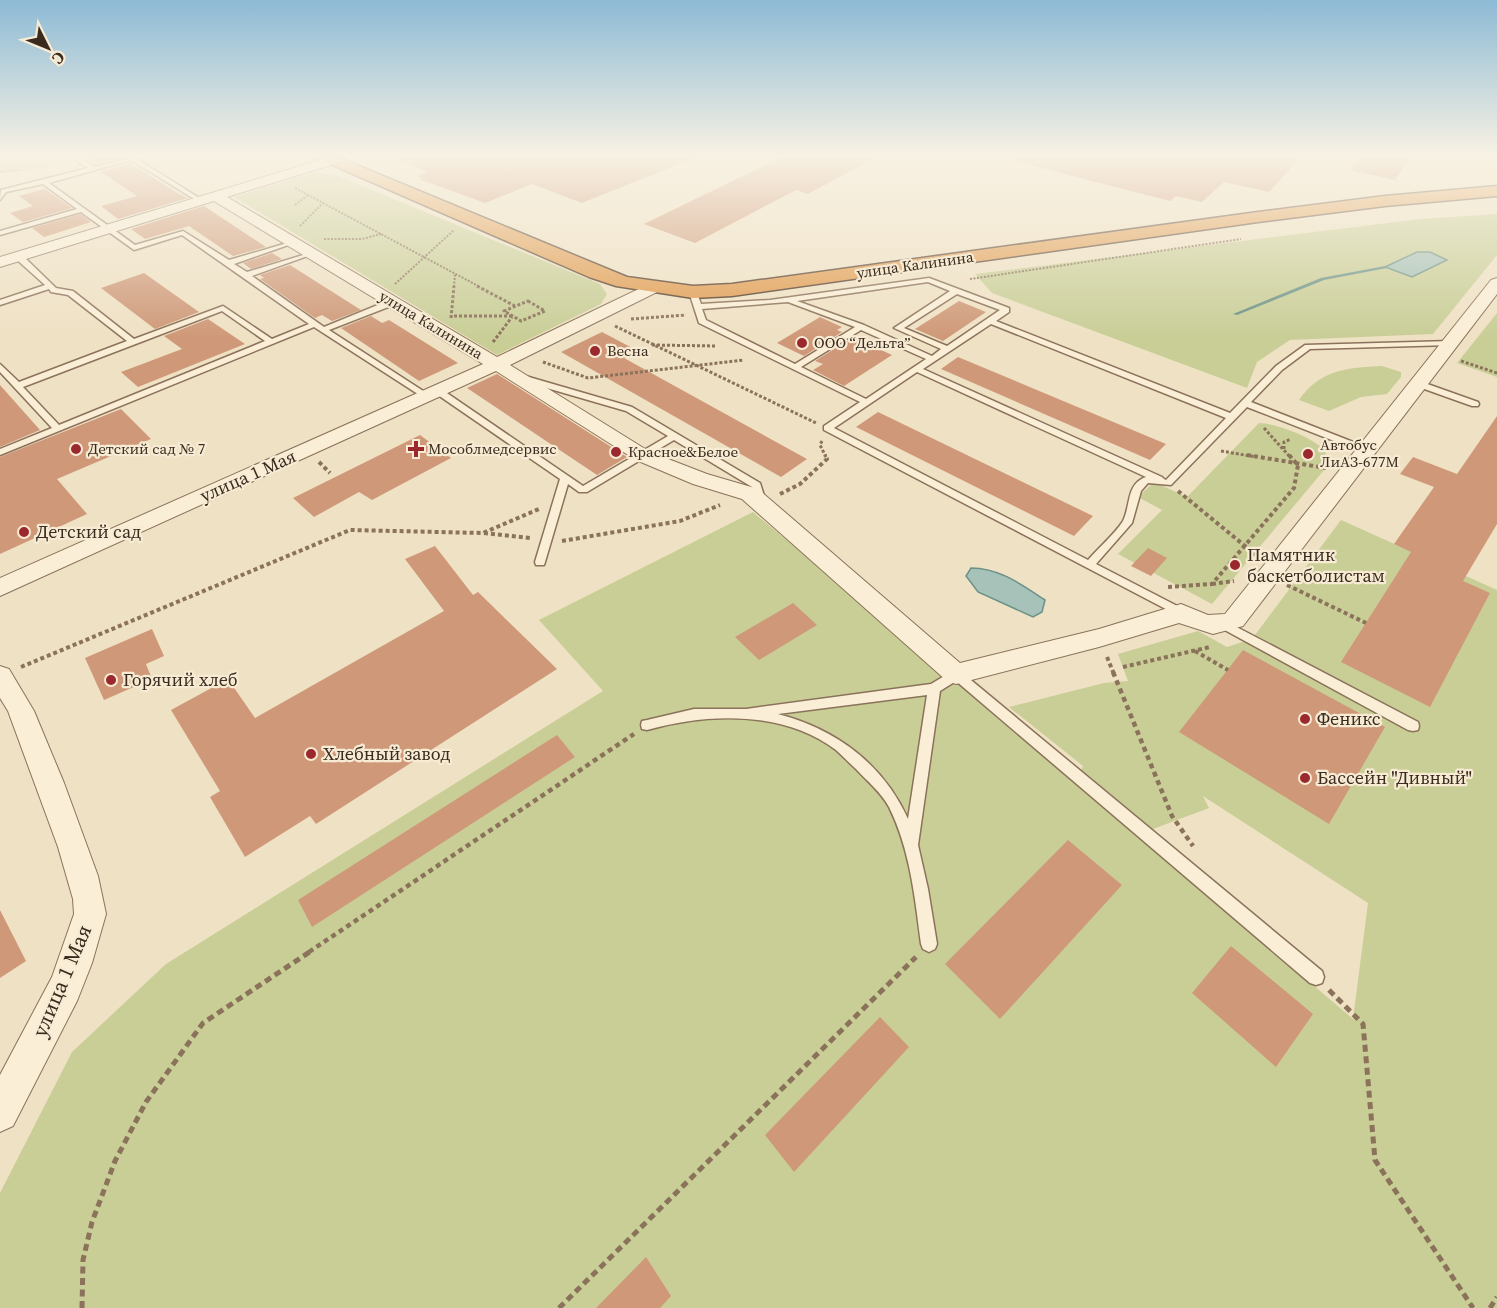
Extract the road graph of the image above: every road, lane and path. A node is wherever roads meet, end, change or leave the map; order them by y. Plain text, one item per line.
1 (64, 215) edge
2 (89, 215) edge
3 (154, 215) edge
4 (247, 215) edge
5 (312, 215) edge
6 (346, 215) edge
7 (458, 215) edge
8 (1282, 215) edge
9 (459, 225) dead end
10 (109, 229) junction
11 (0, 233) edge
12 (381, 234) junction
13 (294, 236) junction
14 (1249, 238) dead end
15 (315, 246) junction
16 (423, 256) junction
17 (19, 257) junction
18 (0, 262) edge
19 (228, 263) junction
20 (455, 274) junction
21 (246, 275) junction
22 (935, 283) junction
23 (1497, 283) edge
24 (50, 286) junction
25 (653, 288) junction
26 (956, 291) junction
27 (391, 296) junction
28 (787, 300) junction
29 (0, 303) edge
30 (696, 304) junction
31 (515, 306) junction
32 (442, 316) dead end
33 (452, 316) junction
34 (513, 316) junction
35 (628, 320) dead end
36 (990, 321) junction
37 (606, 322) dead end
38 (315, 324) junction
39 (450, 327) dead end
40 (861, 327) junction
41 (323, 330) junction
42 (134, 342) junction
43 (271, 342) junction
44 (651, 345) junction
45 (725, 346) dead end
46 (947, 349) junction
47 (1446, 349) junction
48 (492, 357) junction
49 (749, 359) dead end
50 (932, 359) junction
51 (540, 361) dead end
52 (691, 364) junction
53 (0, 367) edge
54 (795, 367) junction
55 (917, 369) junction
56 (1497, 374) edge
57 (518, 377) junction
58 (1419, 384) junction
59 (17, 386) junction
60 (432, 393) junction
61 (866, 402) junction
62 (1245, 403) junction
63 (1475, 404) dead end
64 (1232, 417) junction
65 (827, 428) junction
66 (58, 429) junction
67 (675, 436) junction
68 (1283, 445) dead end
69 (1203, 448) junction
70 (1284, 450) junction
71 (1368, 451) junction
72 (0, 452) edge
73 (643, 456) junction
74 (1295, 463) junction
75 (1351, 471) junction
76 (565, 478) junction
77 (1168, 483) junction
78 (756, 498) junction
79 (558, 501) junction
80 (483, 533) junction
81 (547, 540) junction
82 (1246, 546) junction
83 (540, 562) dead end
84 (1089, 565) junction
85 (1270, 572) junction
86 (1241, 580) dead end
87 (1212, 584) junction
88 (0, 588) edge
89 (1133, 588) junction
90 (1181, 613) junction
91 (1366, 623) dead end
92 (1214, 625) junction
93 (1099, 638) junction
94 (1194, 651) junction
95 (1123, 667) dead end
96 (1228, 670) dead end
97 (5, 673) edge
98 (956, 674) junction
99 (934, 689) junction
100 (748, 713) junction
101 (10, 714) edge
102 (647, 725) joint
103 (1413, 726) dead end
104 (912, 844) junction
105 (1198, 854) dead end
106 (929, 944) joint
107 (1316, 977) joint
108 (0, 1113) edge
109 (1497, 1297) edge
110 (82, 1308) edge
111 (559, 1308) edge
112 (1473, 1308) edge
113 (1490, 1308) edge

1 - 11 lane
2 - 10 lane
3 - 10 street
4 - 13 street, улица Калинина
5 - 13 path
6 - 12 path
7 - 25 highway, улица Калинина
8 - 30 highway, улица Калинина
9 - 16 path
10 - 17 street
10 - 19 lane
12 - 15 path
12 - 16 path
13 - 15 street, улица Калинина
13 - 19 lane
14 - 22 path
15 - 21 lane
15 - 27 street, улица Калинина
16 - 20 path
16 - 27 path
17 - 18 street
17 - 24 lane
19 - 21 lane
20 - 31 path
20 - 33 path
21 - 38 lane
22 - 26 lane
22 - 28 lane
23 - 47 street
24 - 29 lane
24 - 42 lane
25 - 30 highway, улица Калинина
25 - 48 street, улица Калинина
26 - 36 lane
26 - 46 lane
27 - 41 lane
27 - 48 street, улица Калинина
28 - 30 lane
28 - 40 lane
30 - 35 path
30 - 54 lane
31 - 34 path
31 - 34 path
32 - 33 path
33 - 34 path
33 - 39 path
34 - 48 path
36 - 46 lane
36 - 64 lane
37 - 44 path
38 - 41 lane
38 - 43 lane
40 - 50 lane
40 - 54 lane
41 - 60 lane
42 - 43 lane
42 - 59 lane
43 - 66 lane
44 - 45 path
44 - 52 path
46 - 50 lane
47 - 56 path
47 - 58 street
47 - 62 lane
48 - 57 street
48 - 60 street, улица 1 Мая
49 - 52 path
50 - 55 lane
51 - 52 path
52 - 65 path
53 - 59 lane
54 - 61 lane
55 - 61 lane
55 - 77 lane
57 - 67 lane
57 - 73 street
58 - 63 lane
58 - 71 street
59 - 66 lane
60 - 76 lane
60 - 88 street, улица 1 Мая
61 - 65 lane
62 - 64 lane
62 - 70 path
62 - 71 lane
64 - 69 lane
65 - 78 path
65 - 84 lane
66 - 72 lane
67 - 73 lane
67 - 78 lane
68 - 70 path
69 - 74 path
69 - 77 lane
70 - 74 path
71 - 75 street
73 - 76 lane
73 - 78 street
74 - 75 path
74 - 82 path
75 - 85 street
76 - 79 lane
77 - 82 path
77 - 84 lane
78 - 81 path
78 - 98 street
79 - 80 path
79 - 81 lane
80 - 81 path
80 - 97 path
81 - 83 lane
82 - 85 path
82 - 87 path
84 - 89 lane
85 - 91 path
85 - 92 street
86 - 87 path
87 - 89 path
89 - 90 lane
90 - 92 street
90 - 93 street
92 - 94 path
92 - 103 lane
93 - 98 street
93 - 105 path
94 - 95 path
94 - 96 path
97 - 101 street, улица 1 Мая
98 - 99 lane
98 - 107 lane
99 - 100 lane
99 - 104 lane
100 - 102 lane
100 - 104 lane
101 - 108 street, улица 1 Мая
102 - 110 path
104 - 106 lane
106 - 111 path
107 - 112 path
109 - 113 path

